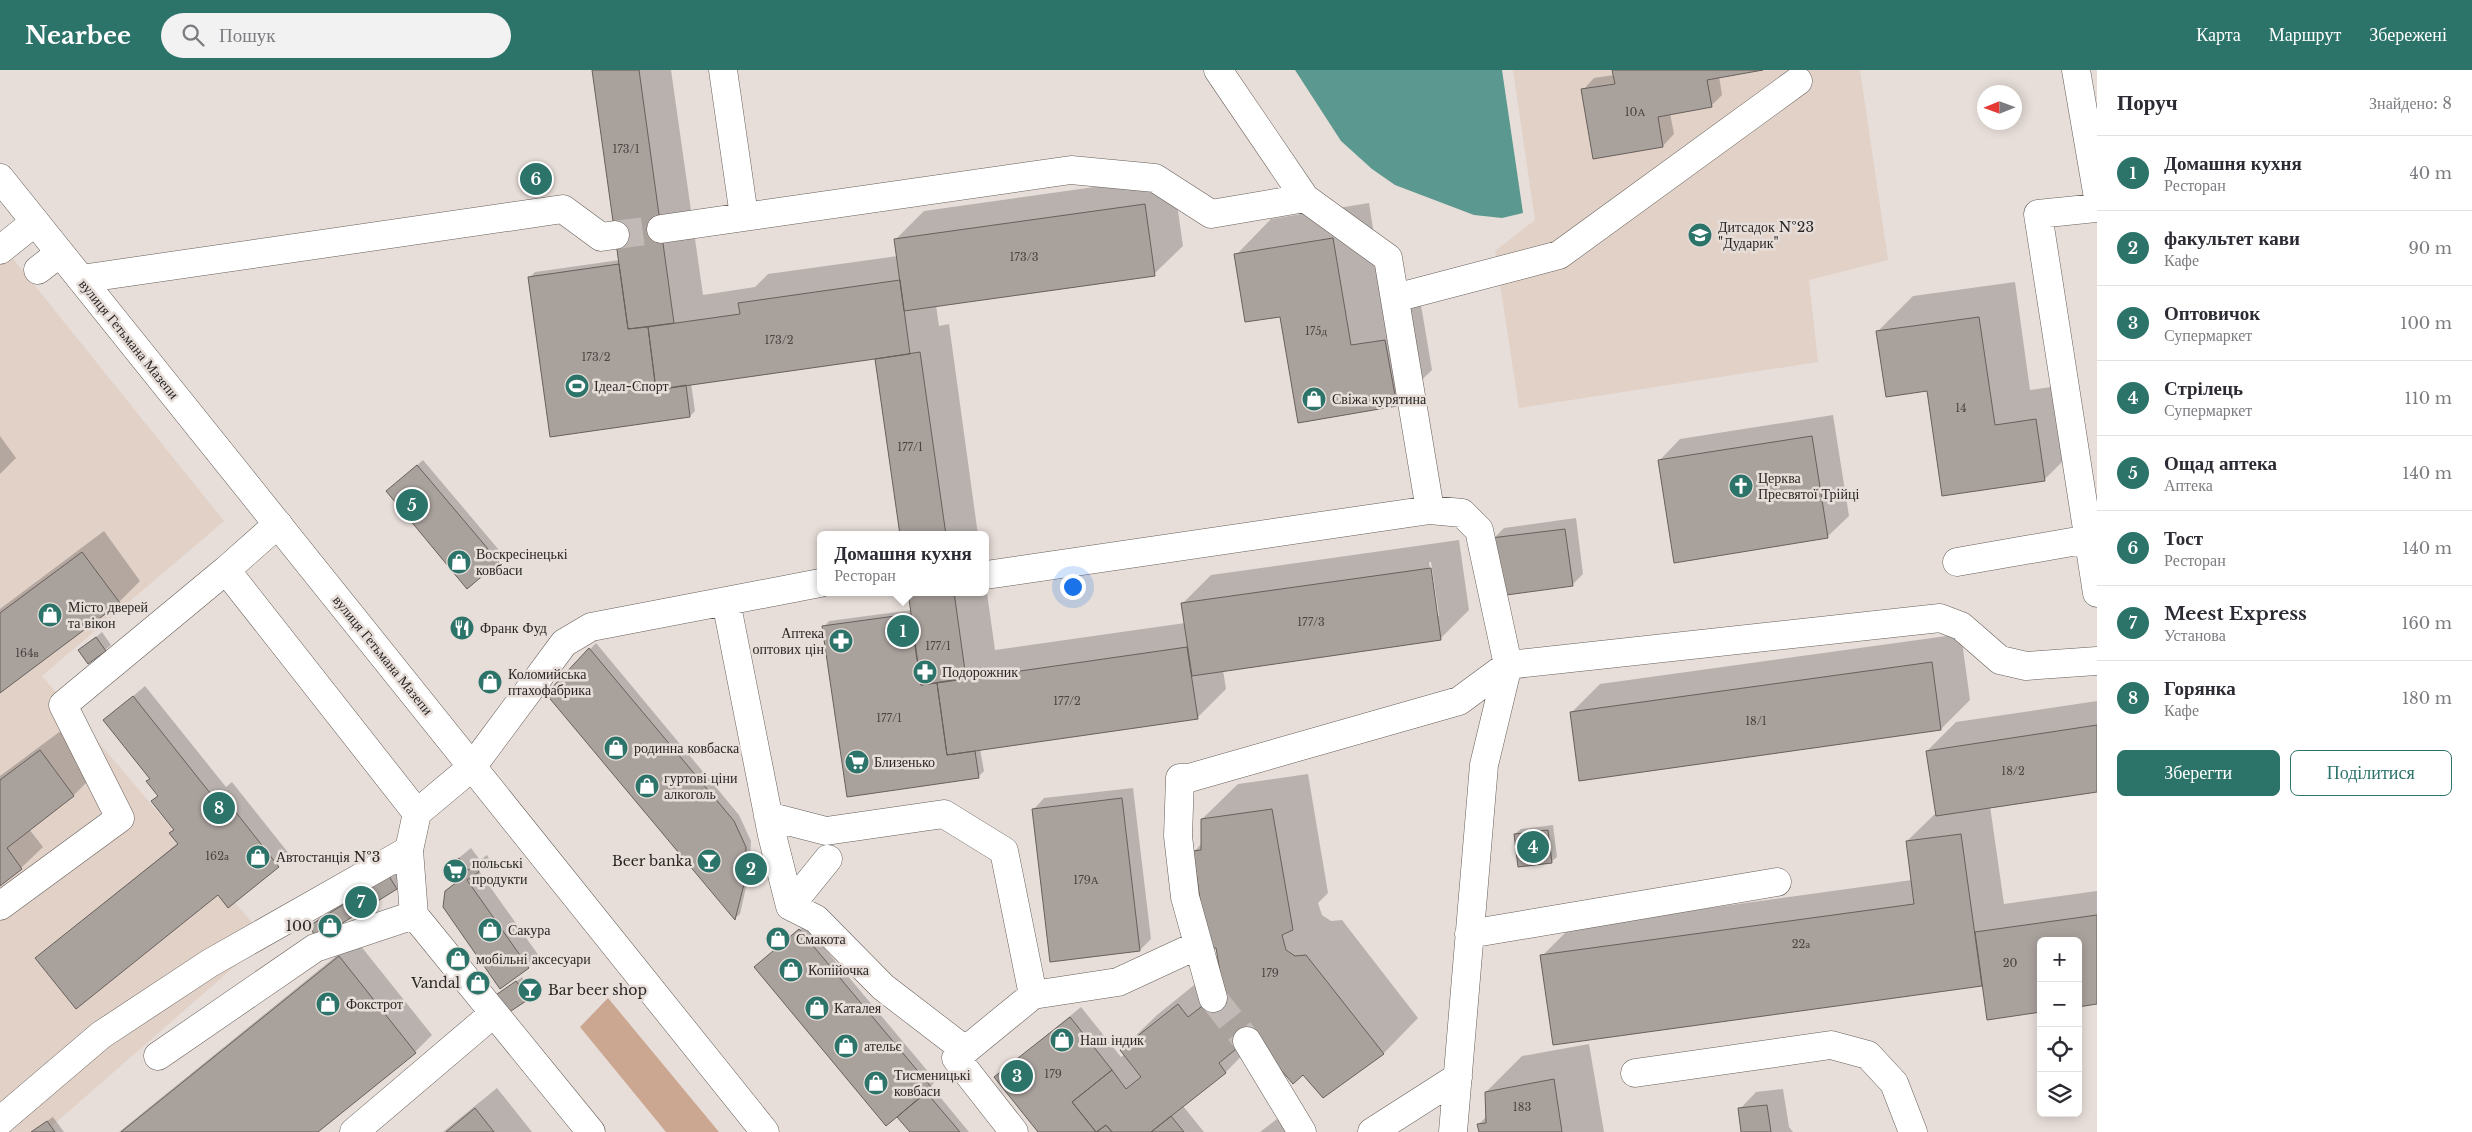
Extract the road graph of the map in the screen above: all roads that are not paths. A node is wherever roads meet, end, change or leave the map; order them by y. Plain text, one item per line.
1 (723, 70) edge
2 (1218, 70) edge
3 (2076, 70) edge
4 (1798, 81) dead end
5 (0, 178) edge
6 (2097, 192) edge
7 (1305, 198) junction
8 (2097, 208) edge
9 (744, 216) junction
10 (35, 222) junction
11 (661, 228) tunnel mouth
12 (615, 236) tunnel mouth
13 (0, 250) edge
14 (60, 253) junction
15 (38, 270) dead end
16 (81, 279) junction
17 (1395, 298) junction
18 (2086, 451) edge
19 (1430, 510) junction
20 (278, 524) junction
21 (2089, 539) junction
22 (1957, 562) dead end
23 (226, 570) junction
24 (989, 575) edge
25 (817, 584) edge
26 (2097, 593) edge
27 (726, 601) junction
28 (2097, 661) edge
29 (1508, 665) junction
30 (472, 767) junction
31 (417, 813) junction
32 (768, 816) junction
33 (409, 850) junction
34 (828, 859) dead end
35 (1777, 882) dead end
36 (0, 906) edge
37 (790, 906) junction
38 (414, 915) junction
39 (1469, 934) junction
40 (1198, 945) junction
41 (1033, 994) junction
42 (1213, 998) tunnel mouth
43 (494, 1012) junction
44 (1246, 1041) tunnel mouth
45 (966, 1050) junction
46 (158, 1056) dead end
47 (1635, 1073) dead end
48 (1458, 1076) junction
49 (0, 1122) edge
50 (354, 1132) edge
51 (591, 1132) edge
52 (765, 1132) edge
53 (1014, 1132) edge
54 (1302, 1132) edge
55 (1372, 1132) edge
56 (1453, 1132) edge
57 (1913, 1132) edge

1 - 9 main road
2 - 7 main road
3 - 6 main road
4 - 17 main road
5 - 10 main road, вулиця Гетьмана Мазепи
7 - 9 main road
7 - 17 main road
8 - 18 main road
9 - 11 main road
10 - 13 main road
10 - 14 main road, вулиця Гетьмана Мазепи
12 - 16 main road
14 - 15 main road
14 - 16 main road, вулиця Гетьмана Мазепи
16 - 20 main road, вулиця Гетьмана Мазепи
17 - 19 main road
18 - 21 main road
19 - 24 main road
19 - 29 main road
20 - 23 main road
20 - 30 main road, вулиця Гетьмана Мазепи
21 - 22 main road
21 - 26 main road
23 - 31 main road
23 - 36 main road
25 - 27 main road
27 - 30 main road
27 - 32 main road
28 - 29 main road
29 - 39 main road
29 - 40 main road
30 - 31 main road
30 - 52 main road, вулиця Гетьмана Мазепи
31 - 33 main road
32 - 37 main road
32 - 41 main road
33 - 38 main road
33 - 49 main road
34 - 37 main road
35 - 39 main road
37 - 45 main road
38 - 43 main road
38 - 46 main road
39 - 48 main road
40 - 41 main road
40 - 42 main road
41 - 45 main road
43 - 50 main road
43 - 51 main road
44 - 54 main road
45 - 53 main road
47 - 57 main road
48 - 55 main road
48 - 56 main road

